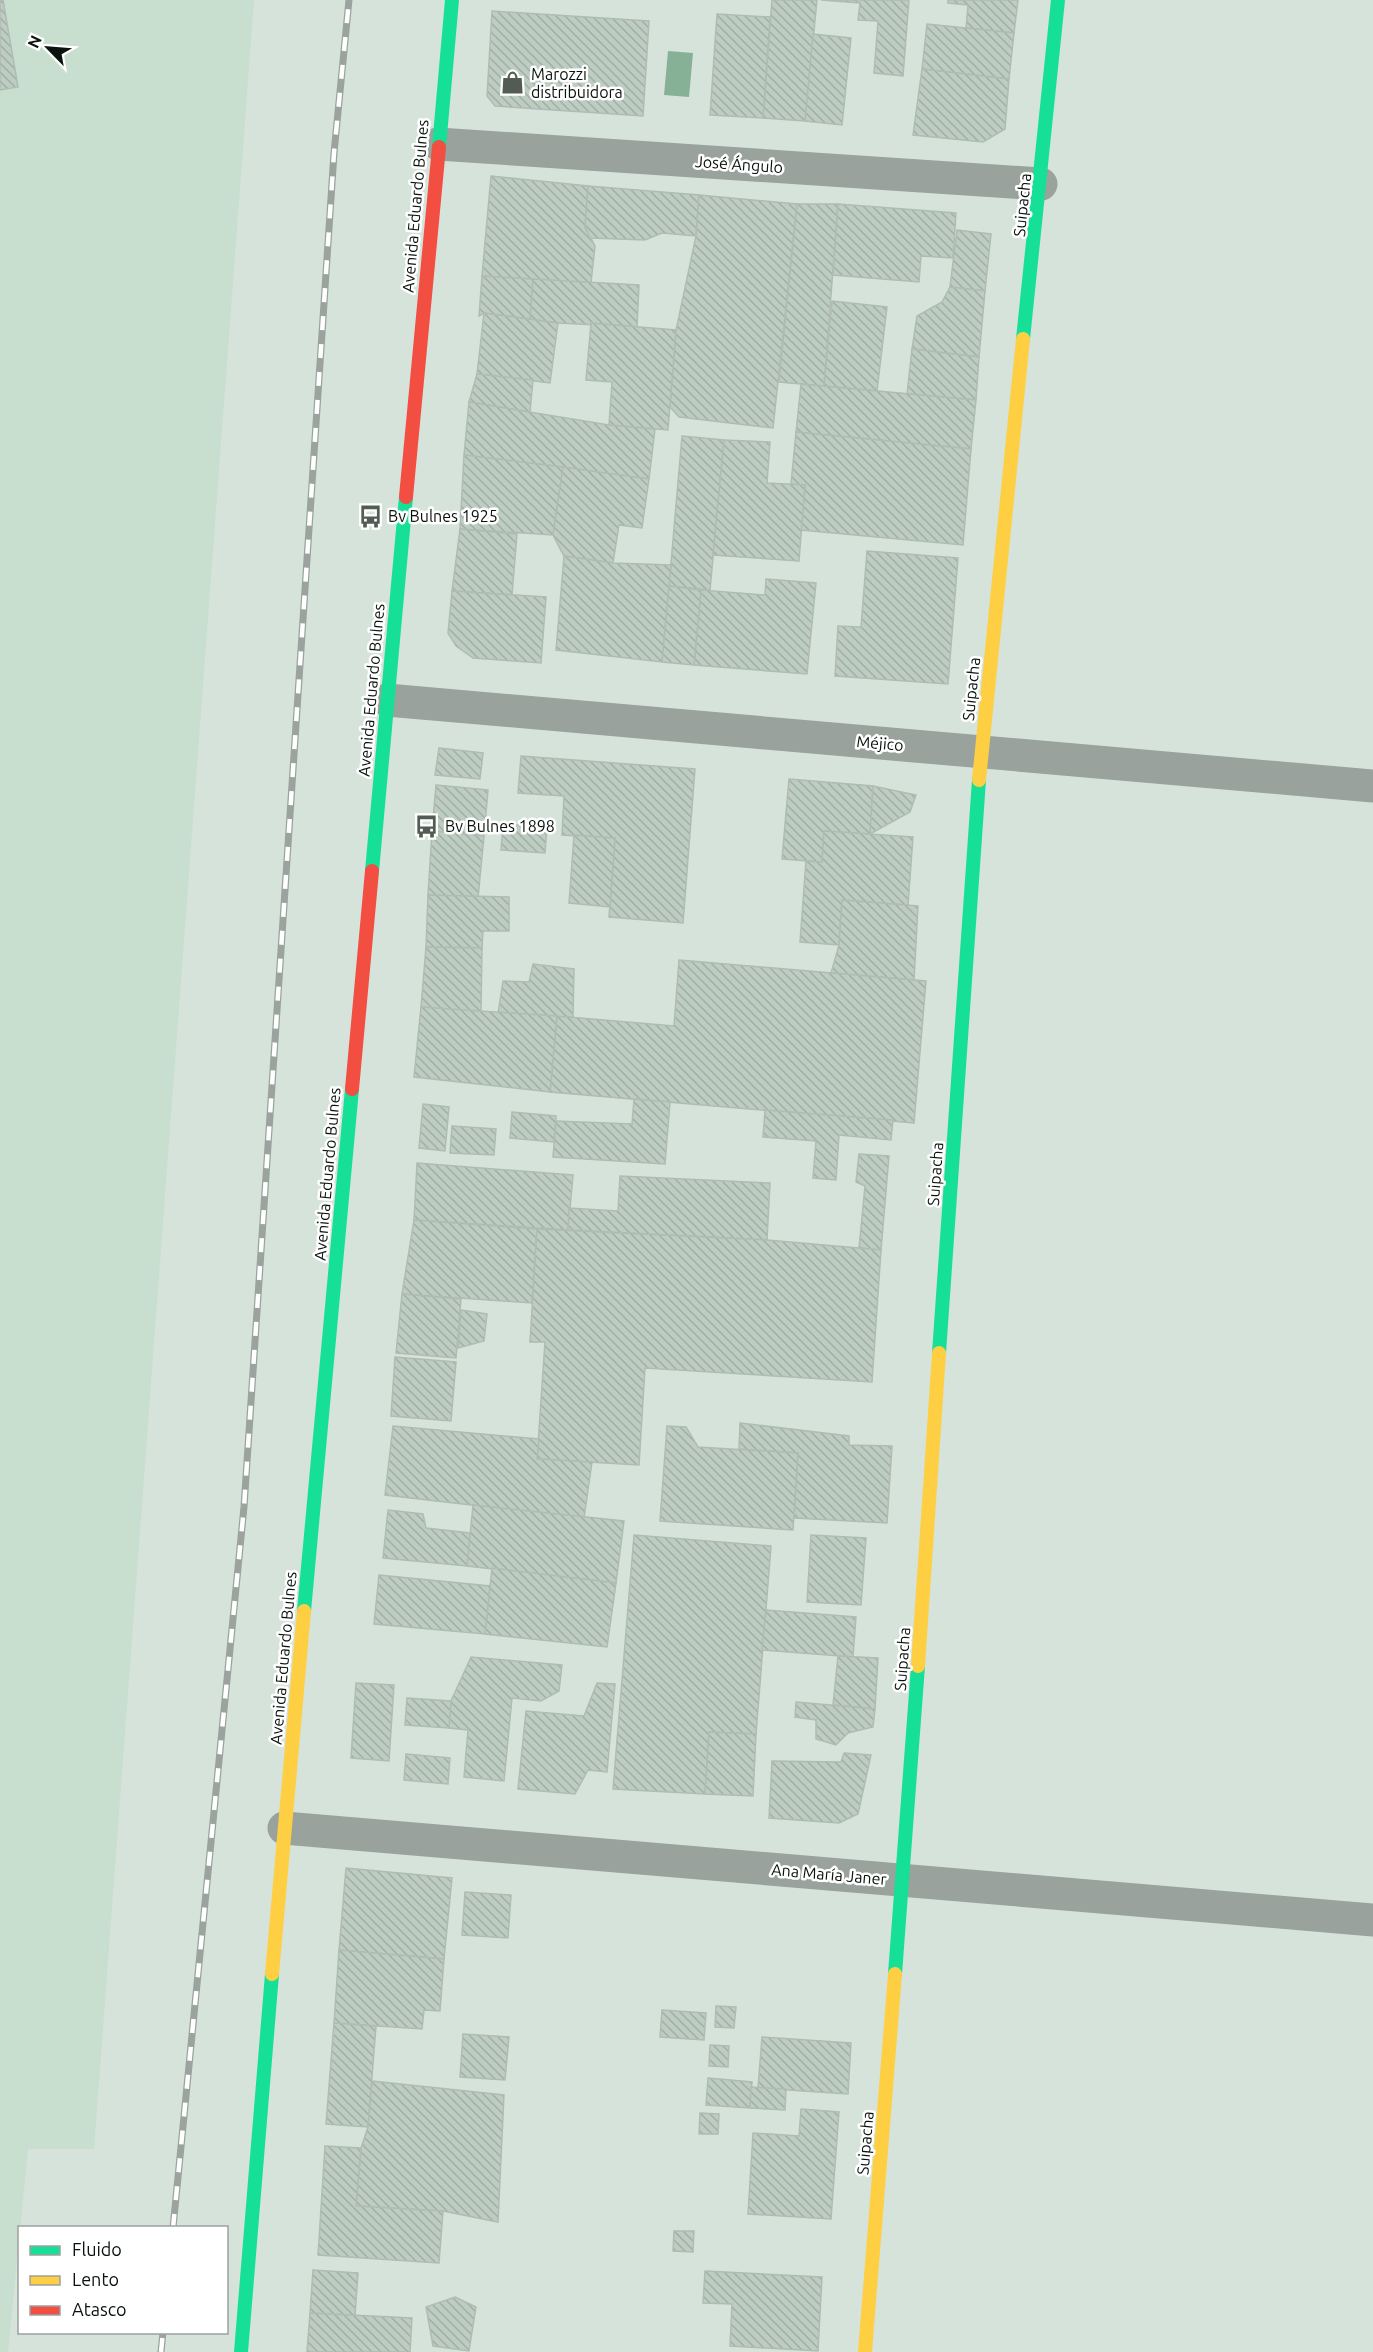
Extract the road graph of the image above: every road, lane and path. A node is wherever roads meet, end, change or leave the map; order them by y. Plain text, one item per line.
1 (452, 0) edge
2 (1058, 0) edge
3 (438, 144) junction
4 (1041, 184) junction
5 (387, 700) junction
6 (981, 752) junction
7 (1373, 786) edge
8 (284, 1828) junction
9 (903, 1880) junction
10 (1373, 1920) edge
11 (242, 2352) edge
12 (865, 2352) edge

1 - 3 main road, Avenida Eduardo Bulnes
2 - 4 main road, Suipacha
3 - 4 street, José Ángulo
3 - 5 main road, Avenida Eduardo Bulnes
4 - 6 main road, Suipacha
5 - 6 street, Méjico
5 - 8 main road, Avenida Eduardo Bulnes
6 - 7 street, Méjico
6 - 9 main road, Suipacha
8 - 9 street, Ana María Janer
8 - 11 main road, Avenida Eduardo Bulnes
9 - 10 street, Ana María Janer
9 - 12 main road, Suipacha

